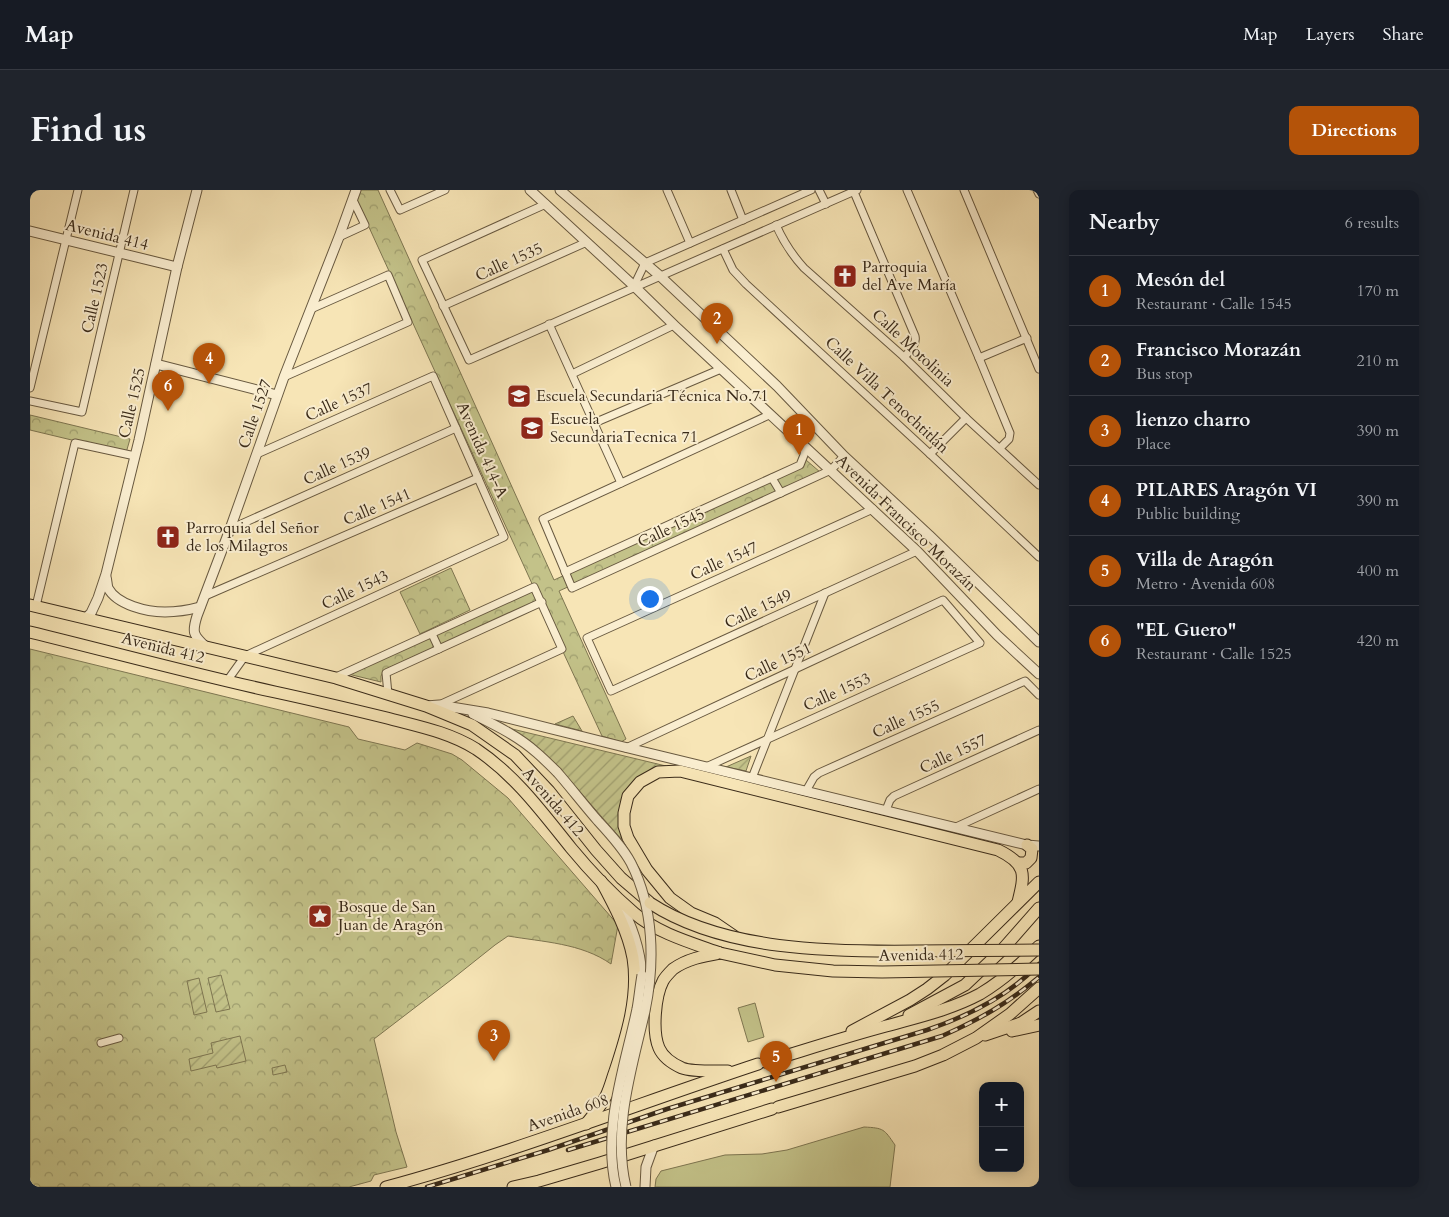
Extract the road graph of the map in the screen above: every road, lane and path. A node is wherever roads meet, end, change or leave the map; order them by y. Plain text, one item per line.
1 (78, 190) edge
2 (134, 190) edge
3 (197, 190) edge
4 (356, 190) edge
5 (390, 190) edge
6 (445, 190) edge
7 (530, 190) edge
8 (560, 190) edge
9 (667, 190) edge
10 (731, 190) edge
11 (810, 190) edge
12 (820, 190) edge
13 (907, 190) edge
14 (964, 190) edge
15 (1037, 190) edge
16 (856, 191) edge
17 (794, 193) edge
18 (1039, 194) edge
19 (353, 200) junction
20 (546, 204) junction
21 (826, 204) junction
22 (743, 220) junction
23 (776, 225) junction
24 (30, 231) edge
25 (339, 237) junction
26 (66, 240) junction
27 (587, 242) junction
28 (690, 243) junction
29 (723, 249) junction
30 (119, 253) junction
31 (645, 263) junction
32 (177, 267) junction
33 (660, 276) junction
34 (634, 286) junction
35 (443, 306) junction
36 (311, 309) junction
37 (549, 324) junction
38 (674, 326) junction
39 (1027, 338) junction
40 (904, 357) junction
41 (979, 358) junction
42 (156, 364) junction
43 (721, 369) junction
44 (1039, 369) edge
45 (572, 374) junction
46 (433, 376) joint
47 (284, 378) junction
48 (30, 388) edge
49 (277, 395) junction
50 (30, 401) edge
51 (770, 414) junction
52 (966, 418) junction
53 (594, 423) junction
54 (456, 428) junction
55 (805, 447) junction
56 (1000, 448) junction
57 (257, 454) junction
58 (930, 454) junction
59 (135, 456) junction
60 (844, 456) junction
61 (830, 470) junction
62 (478, 478) junction
63 (772, 478) junction
64 (622, 483) junction
65 (1039, 485) edge
66 (781, 493) junction
67 (873, 510) junction
68 (230, 528) junction
69 (504, 537) joint
70 (917, 551) junction
71 (1039, 557) edge
72 (565, 572) junction
73 (106, 574) junction
74 (825, 594) junction
75 (205, 596) junction
76 (542, 602) junction
77 (33, 606) edge
78 (200, 607) junction
79 (86, 618) junction
80 (30, 632) edge
81 (432, 634) junction
82 (1039, 642) edge
83 (980, 643) joint
84 (206, 646) junction
85 (439, 649) junction
86 (245, 656) junction
87 (796, 668) junction
88 (1039, 674) edge
89 (336, 678) junction
90 (227, 681) junction
91 (611, 691) joint
92 (388, 694) junction
93 (1039, 695) edge
94 (439, 705) junction
95 (426, 706) junction
96 (466, 710) junction
97 (1039, 730) edge
98 (768, 739) junction
99 (626, 748) junction
100 (706, 767) junction
101 (752, 778) junction
102 (1039, 789) edge
103 (806, 791) junction
104 (886, 810) junction
105 (956, 827) junction
106 (1033, 845) edge
107 (1019, 863) junction
108 (601, 880) junction
109 (1039, 882) edge
110 (614, 893) junction
111 (1018, 902) junction
112 (1039, 908) edge
113 (735, 937) junction
114 (1039, 946) edge
115 (1039, 950) edge
116 (720, 953) junction
117 (1039, 969) edge
118 (1039, 988) edge
119 (1039, 1012) edge
120 (885, 1026) junction
121 (1039, 1026) edge
122 (120, 1038) dead end
123 (976, 1038) junction
124 (833, 1042) junction
125 (101, 1043) dead end
126 (736, 1071) junction
127 (586, 1124) junction
128 (654, 1145) junction
129 (543, 1185) edge
130 (386, 1187) edge
131 (513, 1187) edge
132 (616, 1187) edge
133 (626, 1187) edge
134 (645, 1187) edge

1 - 26 street
2 - 30 street, Calle 1523
3 - 32 street, Calle 1525
4 - 19 street, Calle 1527
5 - 6 street
7 - 20 street, Avenida Francisco Morazán
8 - 31 street, Avenida Francisco Morazán
9 - 28 street
10 - 22 street
11 - 17 street
12 - 21 street
13 - 41 street
14 - 39 street
15 - 18 street
16 - 21 street
16 - 40 street
17 - 22 street
19 - 25 street, Calle 1527
19 - 25 street
20 - 27 street, Avenida Francisco Morazán
20 - 35 street
21 - 23 street
22 - 28 street
23 - 29 street
23 - 40 street, Calle Motolinia
24 - 26 street, Avenida 414
25 - 36 street, Calle 1527
26 - 30 street, Avenida 414
26 - 48 street
27 - 34 street, Avenida Francisco Morazán
27 - 35 street, Calle 1535
28 - 31 street
29 - 33 street
29 - 58 street, Calle Villa Tenochtitlán
30 - 32 street, Avenida 414
30 - 50 street, Calle 1523
31 - 33 street, Avenida Francisco Morazán
31 - 34 street
32 - 42 street, Calle 1525
33 - 34 street
33 - 60 street, Avenida Francisco Morazán
34 - 37 street
34 - 38 street, Avenida Francisco Morazán
35 - 37 street
36 - 47 street, Calle 1527
36 - 47 street
37 - 45 street
38 - 43 street, Avenida Francisco Morazán
38 - 45 street
39 - 41 street
39 - 44 street
40 - 52 street, Calle Motolinia
41 - 56 street
42 - 49 street
42 - 59 street, Calle 1525
43 - 51 street, Avenida Francisco Morazán
43 - 53 street
45 - 53 street
46 - 54 street, Avenida 414-A
46 - 57 street, Calle 1537
47 - 49 street, Calle 1527
49 - 57 street, Calle 1527
51 - 55 street, Avenida Francisco Morazán
51 - 64 street
52 - 56 street, Calle Motolinia
52 - 58 street
53 - 64 street
54 - 62 street, Avenida 414-A
54 - 68 street, Calle 1539
55 - 61 street, Avenida Francisco Morazán
55 - 63 street, Calle 1545
56 - 65 street, Calle Motolinia
57 - 68 street, Calle 1527
58 - 71 street, Calle Villa Tenochtitlán
59 - 73 street, Calle 1525
59 - 77 street
60 - 61 street, Calle 1545
60 - 82 street, Avenida Francisco Morazán
61 - 66 street, Calle 1545
61 - 67 street, Avenida Francisco Morazán
62 - 69 street, Avenida 414-A
62 - 75 street, Calle 1541
63 - 66 street
63 - 72 street, Calle 1545
64 - 72 street
66 - 72 street, Calle 1545
67 - 70 street, Avenida Francisco Morazán
67 - 91 street, Calle 1547
68 - 75 street, Calle 1527
69 - 86 street, Calle 1543
70 - 74 street, Calle 1549
70 - 88 street, Avenida Francisco Morazán
73 - 78 street
73 - 79 street, Calle 1525
74 - 87 street
74 - 91 street, Calle 1549
75 - 78 street, Calle 1527
76 - 81 street
76 - 85 street
76 - 94 street
77 - 79 main road, Avenida 412
78 - 84 street, Calle 1527
79 - 84 main road, Avenida 412
80 - 90 main road, Avenida 412
81 - 85 street
81 - 89 street
83 - 87 street, Calle 1551
83 - 98 street, Calle 1553
84 - 86 main road, Avenida 412
85 - 92 street
86 - 89 main road, Avenida 412
86 - 90 street, Calle 1543
87 - 98 street
87 - 99 street, Calle 1551
89 - 92 main road, Avenida 412
90 - 108 main road, Avenida 412
92 - 95 main road, Avenida 412
93 - 103 street, Calle 1555
94 - 95 street, Avenida 412
94 - 96 street, Avenida 412
95 - 113 main road, Avenida 412, bridge
96 - 99 street, Avenida 412
96 - 133 street, bridge
97 - 104 street, Calle 1557
98 - 100 street, Calle 1553
98 - 101 street
99 - 100 street, Avenida 412
100 - 101 street, Avenida 412
101 - 103 street, Avenida 412
102 - 105 street
103 - 104 street, Avenida 412
104 - 105 street, Avenida 412
105 - 106 street, Avenida 412
106 - 107 main road
107 - 111 main road
107 - 113 main road
108 - 110 main road, Avenida 412
108 - 127 main road
109 - 111 main road
110 - 116 main road, Avenida 412
110 - 132 street, bridge
111 - 124 main road
112 - 120 main road
113 - 115 main road, Avenida 412, bridge
114 - 120 main road, Avenida 608
116 - 117 main road, Avenida 412, bridge
116 - 126 main road
118 - 123 main road
119 - 123 main road
120 - 124 main road, Avenida 608
121 - 123 main road
122 - 125 street
123 - 128 main road
124 - 126 main road, Avenida 608
126 - 127 main road, Avenida 608
127 - 130 main road, Avenida 608
128 - 129 main road
128 - 134 street
129 - 131 main road

